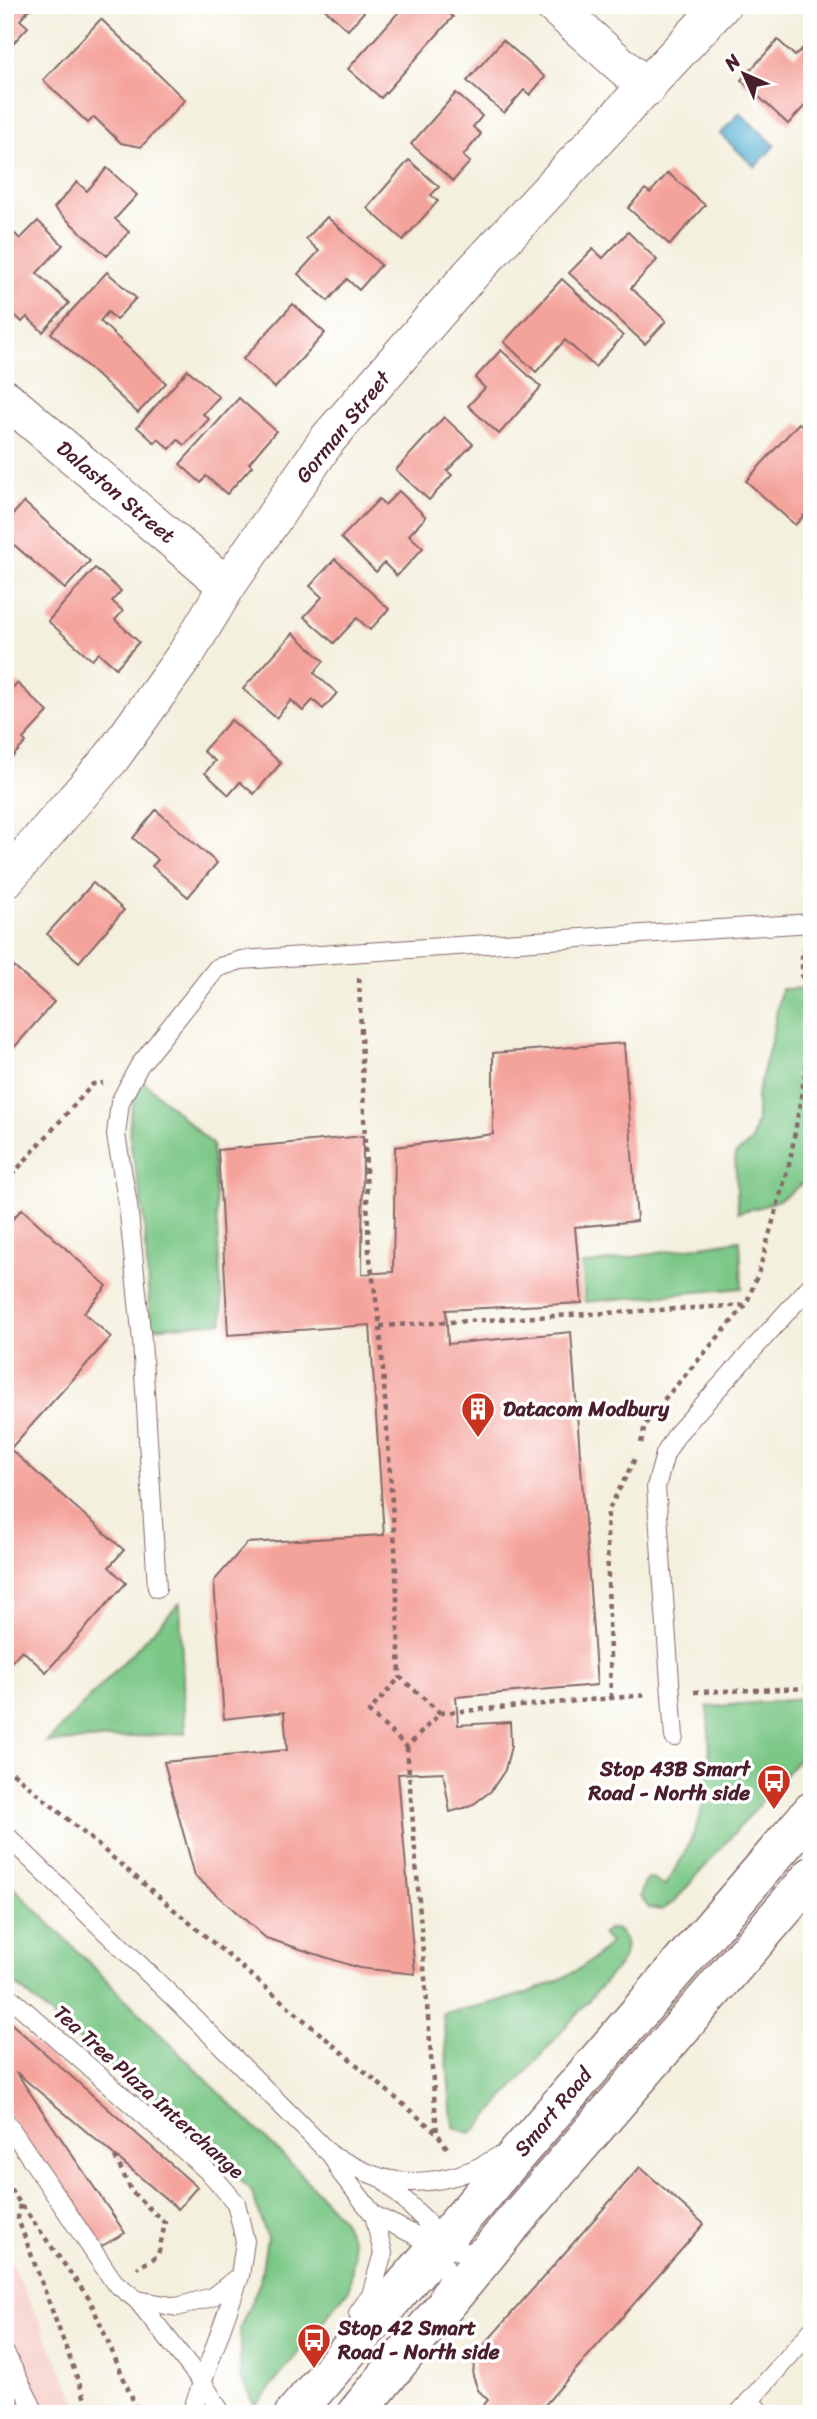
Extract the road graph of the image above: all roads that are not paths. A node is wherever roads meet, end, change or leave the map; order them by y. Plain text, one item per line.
1 (553, 5) edge
2 (722, 5) edge
3 (647, 88) junction
4 (5, 398) edge
5 (227, 586) junction
6 (5, 880) edge
7 (806, 923) edge
8 (812, 1284) edge
9 (156, 1588) dead end
10 (674, 1737) dead end
11 (812, 1811) edge
12 (5, 1834) edge
13 (812, 1876) edge
14 (5, 1993) edge
15 (598, 2059) junction
16 (5, 2120) edge
17 (332, 2156) junction
18 (382, 2178) junction
19 (374, 2215) junction
20 (506, 2231) junction
21 (439, 2247) junction
22 (240, 2276) junction
23 (137, 2300) junction
24 (812, 2330) edge
25 (5, 2353) edge
26 (203, 2383) junction
27 (366, 2402) edge
28 (744, 2407) edge
29 (36, 2414) edge
30 (191, 2414) edge
31 (222, 2414) edge
32 (292, 2414) edge
33 (763, 2414) edge

1 - 3 street
2 - 3 street, Gorman Street
3 - 5 street, Gorman Street
4 - 5 street, Dalaston Street
5 - 6 street, Gorman Street
7 - 9 lane
8 - 10 lane
11 - 15 main road, Smart Road
12 - 17 lane
13 - 20 main road, Smart Road
14 - 22 lane, Tea Tree Plaza Interchange
15 - 18 lane
15 - 21 main road, Smart Road
16 - 23 lane
17 - 18 lane
17 - 19 lane
18 - 21 lane
19 - 21 lane
19 - 32 lane
20 - 21 lane
20 - 27 main road, Smart Road
21 - 27 lane
21 - 32 main road, Smart Road
22 - 23 lane
22 - 26 lane, Tea Tree Plaza Interchange
23 - 26 lane
24 - 28 lane
25 - 29 lane
26 - 30 lane, Tea Tree Plaza Interchange
26 - 31 lane
28 - 33 lane

